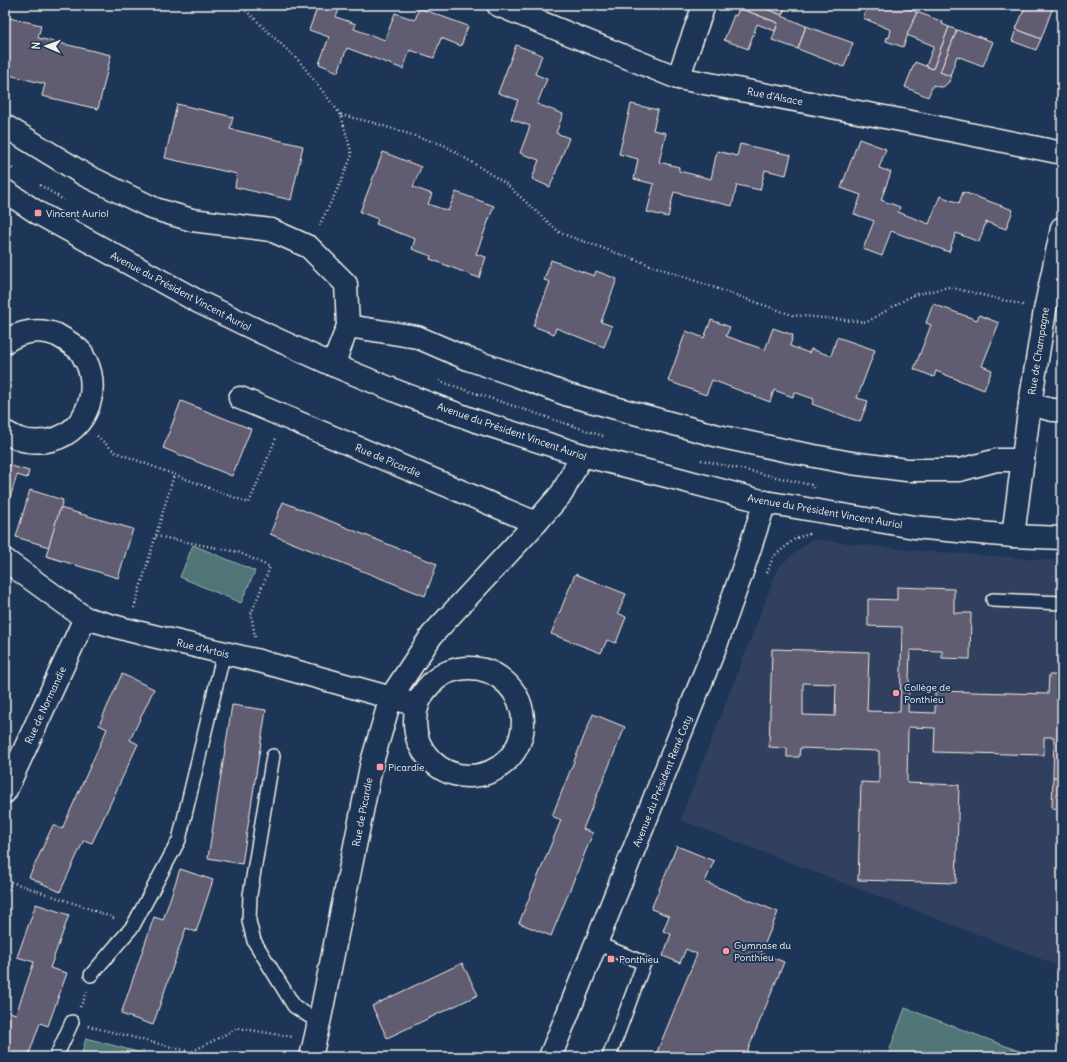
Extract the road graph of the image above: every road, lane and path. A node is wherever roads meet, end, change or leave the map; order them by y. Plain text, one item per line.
1 (240, 5) edge
2 (498, 5) edge
3 (704, 5) edge
4 (678, 78) junction
5 (341, 115) junction
6 (5, 126) edge
7 (1062, 153) edge
8 (5, 191) edge
9 (1062, 228) edge
10 (309, 247) junction
11 (1045, 310) junction
12 (348, 326) junction
13 (5, 342) edge
14 (333, 365) junction
15 (240, 398) dead end
16 (1030, 404) junction
17 (1062, 410) edge
18 (284, 417) junction
19 (81, 420) junction
20 (5, 432) edge
21 (582, 455) junction
22 (1023, 460) junction
23 (174, 475) junction
24 (765, 502) junction
25 (536, 523) junction
26 (156, 536) junction
27 (1014, 536) junction
28 (1062, 538) edge
29 (5, 560) edge
30 (993, 600) dead end
31 (1062, 604) edge
32 (85, 618) junction
33 (128, 630) junction
34 (224, 652) junction
35 (259, 661) junction
36 (391, 697) junction
37 (417, 705) junction
38 (274, 756) dead end
39 (5, 792) edge
40 (5, 901) edge
41 (133, 926) junction
42 (596, 943) junction
43 (91, 975) joint
44 (320, 1018) junction
45 (72, 1022) junction
46 (313, 1049) edge
47 (553, 1056) edge
48 (56, 1057) edge
49 (609, 1057) edge

1 - 5 path
2 - 4 street, Rue d'Alsace
3 - 4 street
4 - 7 street, Rue d'Alsace
5 - 10 path
5 - 11 path
6 - 10 street
8 - 14 street, Avenue du Président Vincent Auriol
9 - 11 street, Rue de Champagne
10 - 12 street
11 - 16 street, Rue de Champagne
12 - 14 street
12 - 22 street
13 - 19 street
14 - 21 street, Avenue du Président Vincent Auriol
15 - 18 street, Rue de Picardie
16 - 17 street, Rue de Champagne
16 - 22 street, Rue de Champagne
18 - 23 path
18 - 25 street, Rue de Picardie
19 - 20 street
19 - 23 path
21 - 24 street, Avenue du Président Vincent Auriol
21 - 25 street, Rue de Picardie
22 - 27 street, Rue de Champagne
23 - 26 path
24 - 27 street, Avenue du Président Vincent Auriol
24 - 42 street, Avenue du Président René Coty
25 - 36 street, Rue de Picardie
26 - 33 path
26 - 35 path
27 - 28 street, Avenue du Président Vincent Auriol
29 - 32 street, Rue d'Artois
30 - 31 lane
32 - 33 street, Rue d'Artois
32 - 39 street, Rue de Normandie
33 - 34 street, Rue d'Artois
34 - 35 street, Rue d'Artois
34 - 41 lane
35 - 36 street, Rue d'Artois
36 - 37 street, Rue d'Artois
36 - 44 street, Rue de Picardie
37 - 37 street
38 - 44 lane
40 - 41 path
41 - 43 lane
42 - 47 street, Avenue du Président René Coty
42 - 49 lane
43 - 45 path
44 - 46 street, Rue de Picardie
45 - 46 path
45 - 48 lane

